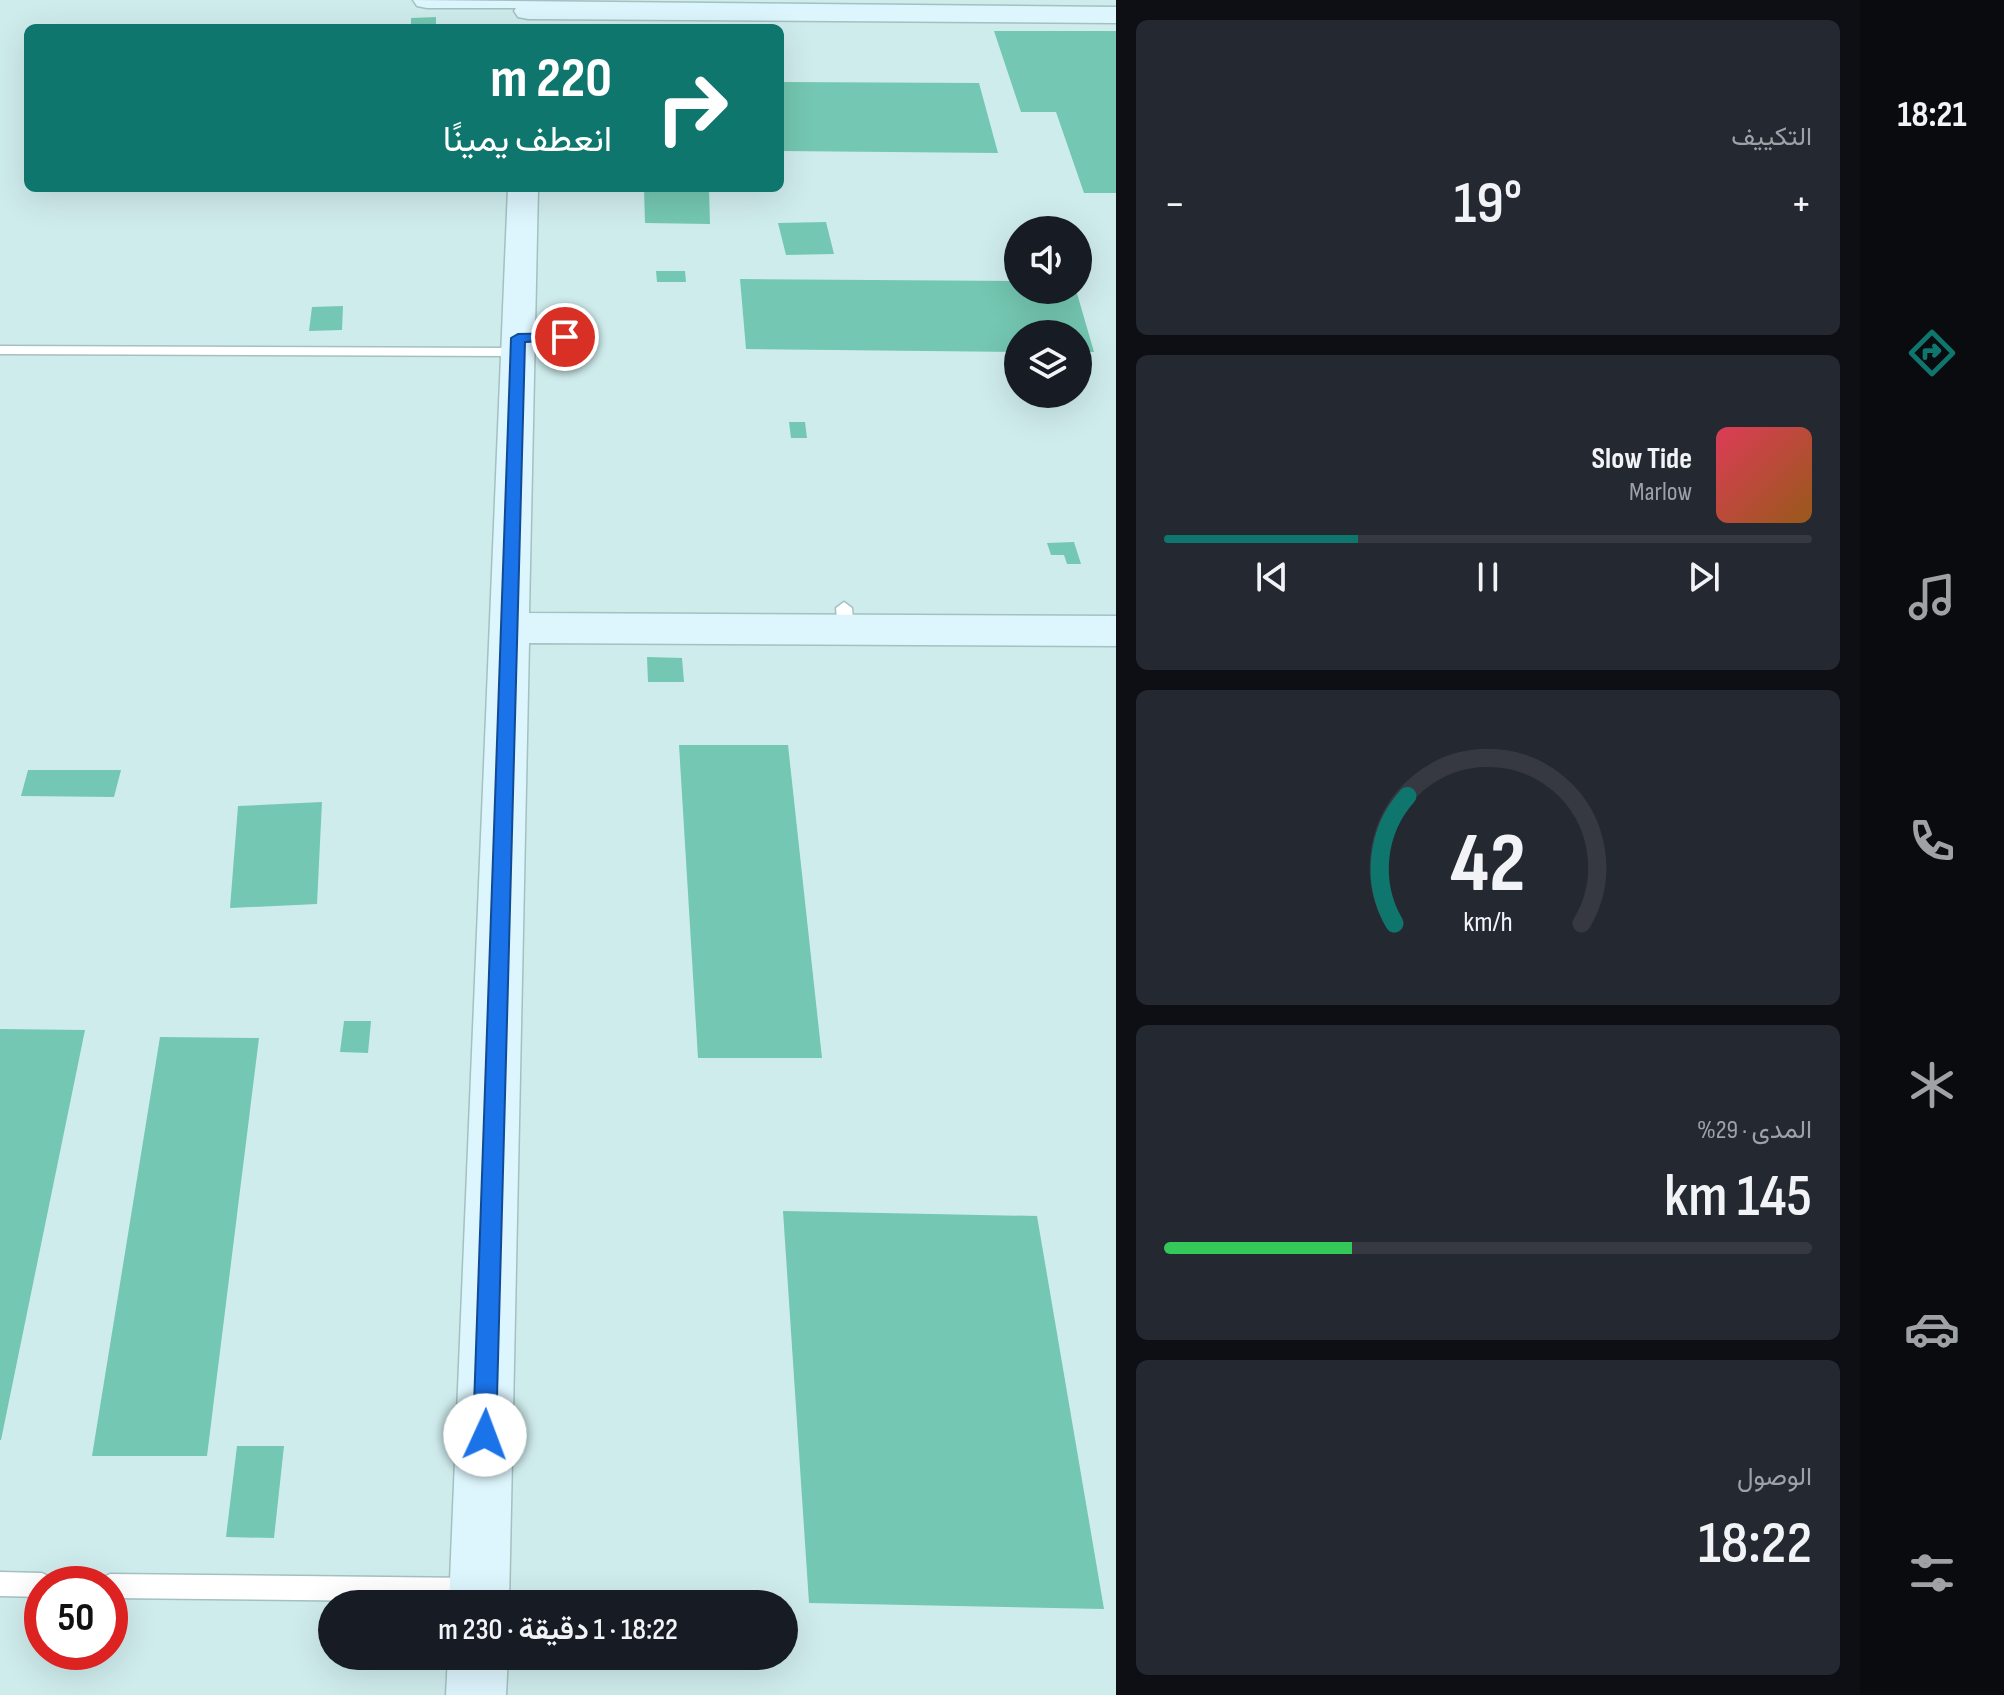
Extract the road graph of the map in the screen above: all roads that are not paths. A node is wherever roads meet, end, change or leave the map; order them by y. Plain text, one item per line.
1 (427, 0) edge
2 (528, 10) edge
3 (1116, 15) edge
4 (523, 192) edge
5 (588, 337) dead end
6 (518, 345) junction
7 (0, 350) edge
8 (509, 628) junction
9 (1116, 631) edge
10 (0, 1584) edge
11 (24, 1585) edge
12 (128, 1587) edge
13 (480, 1590) edge
14 (318, 1592) edge
15 (477, 1670) edge
16 (476, 1695) edge

1 - 2 main road
2 - 3 main road
4 - 6 main road
5 - 6 lane
6 - 7 lane
6 - 8 main road
8 - 9 main road
8 - 13 main road
10 - 11 lane
12 - 14 lane
15 - 16 main road

